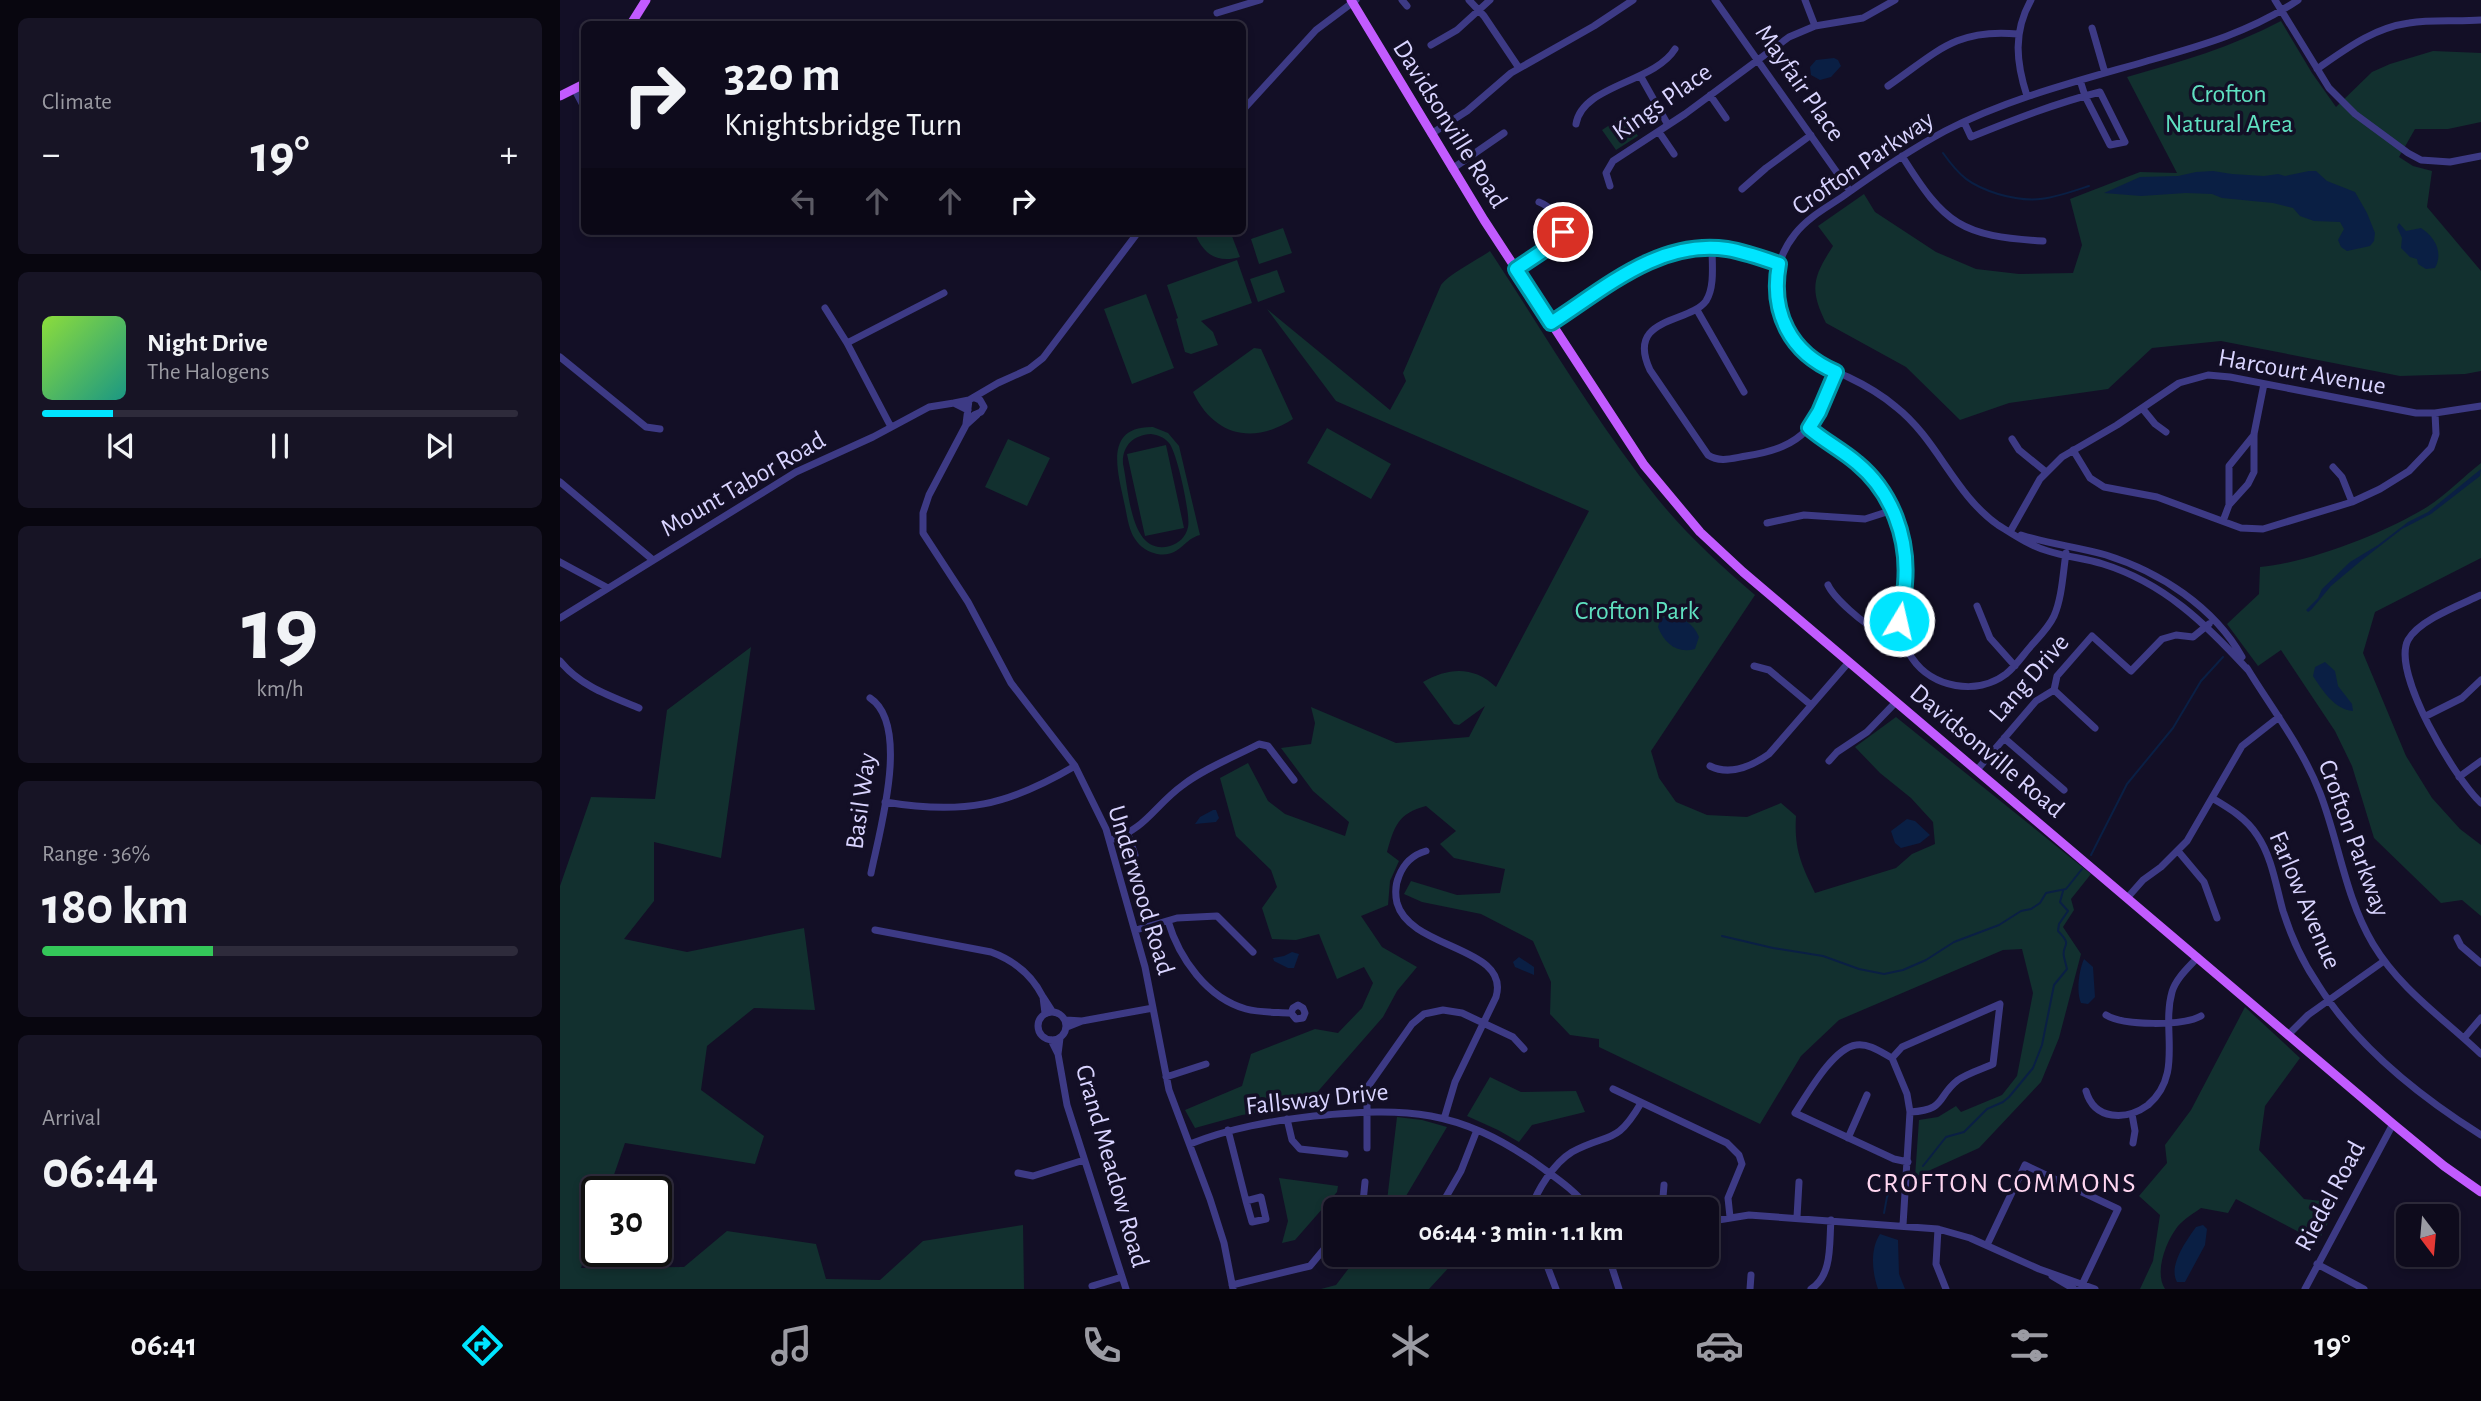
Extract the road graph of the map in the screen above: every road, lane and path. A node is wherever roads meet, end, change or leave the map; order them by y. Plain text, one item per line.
1 (646, 0) edge
2 (1260, 0) edge
3 (1469, 0) edge
4 (1490, 0) edge
5 (1633, 0) edge
6 (1715, 0) edge
7 (1805, 0) edge
8 (2031, 0) edge
9 (2275, 0) edge
10 (2298, 0) edge
11 (1353, 1) edge
12 (1891, 1) edge
13 (1479, 9) junction
14 (2281, 10) junction
15 (1217, 13) dead end
16 (2481, 20) edge
17 (633, 21) edge
18 (1815, 26) junction
19 (2092, 28) dead end
20 (2018, 34) junction
21 (1431, 45) dead end
22 (1675, 49) dead end
23 (1757, 59) junction
24 (1519, 68) junction
25 (2317, 69) junction
26 (2105, 73) junction
27 (1641, 77) junction
28 (2080, 80) junction
29 (581, 85) edge
30 (1888, 86) dead end
31 (575, 90) junction
32 (1710, 95) junction
33 (560, 96) edge
34 (2027, 96) junction
35 (2085, 96) junction
36 (581, 101) edge
37 (1246, 107) edge
38 (1726, 118) dead end
39 (1964, 122) junction
40 (1576, 124) dead end
41 (1668, 125) junction
42 (1659, 132) junction
43 (1504, 133) dead end
44 (1431, 134) junction
45 (1811, 135) junction
46 (1674, 154) dead end
47 (1902, 156) junction
48 (2481, 156) edge
49 (1452, 169) junction
50 (1610, 186) dead end
51 (1742, 189) dead end
52 (1850, 191) junction
53 (1539, 202) dead end
54 (1136, 235) edge
55 (2043, 240) dead end
56 (1712, 248) junction
57 (1779, 264) junction
58 (1516, 269) junction
59 (944, 293) dead end
60 (825, 308) dead end
61 (1697, 310) junction
62 (1551, 323) junction
63 (847, 343) junction
64 (560, 357) edge
65 (1836, 372) junction
66 (2264, 384) junction
67 (991, 388) junction
68 (1744, 392) dead end
69 (972, 399) junction
70 (954, 403) junction
71 (984, 405) junction
72 (2481, 406) edge
73 (2143, 408) junction
74 (968, 410) junction
75 (2435, 413) junction
76 (977, 415) junction
77 (966, 425) junction
78 (891, 428) junction
79 (1809, 428) junction
80 (660, 429) dead end
81 (2166, 432) dead end
82 (2255, 434) junction
83 (2012, 439) dead end
84 (2073, 450) junction
85 (2333, 467) dead end
86 (2046, 472) junction
87 (560, 482) edge
88 (2351, 502) junction
89 (2229, 505) junction
90 (1893, 510) junction
91 (2223, 521) junction
92 (1767, 523) dead end
93 (2010, 532) junction
94 (2067, 546) junction
95 (2065, 556) junction
96 (653, 559) junction
97 (560, 562) edge
98 (1828, 585) dead end
99 (608, 588) junction
100 (2481, 595) edge
101 (1977, 606) dead end
102 (560, 618) edge
103 (2213, 619) junction
104 (2207, 626) junction
105 (1900, 630) junction
106 (560, 661) edge
107 (1849, 662) junction
108 (1754, 666) dead end
109 (2015, 666) junction
110 (2248, 670) junction
111 (2481, 680) edge
112 (2054, 690) junction
113 (870, 698) dead end
114 (1896, 702) junction
115 (1811, 705) junction
116 (639, 708) dead end
117 (2279, 716) junction
118 (2426, 716) junction
119 (2095, 728) dead end
120 (2004, 738) junction
121 (1829, 761) dead end
122 (2481, 761) edge
123 (1074, 766) junction
124 (1710, 766) dead end
125 (1977, 770) junction
126 (2459, 778) junction
127 (1294, 780) dead end
128 (2064, 790) dead end
129 (2212, 798) junction
130 (885, 802) junction
131 (2481, 803) edge
132 (1128, 834) junction
133 (1111, 841) junction
134 (1426, 851) dead end
135 (2178, 851) junction
136 (1135, 855) dead end
137 (872, 873) dead end
138 (2128, 897) junction
139 (2217, 918) dead end
140 (1168, 921) junction
141 (875, 930) dead end
142 (1136, 930) junction
143 (2456, 938) dead end
144 (1253, 952) dead end
145 (2198, 957) junction
146 (2384, 961) junction
147 (2481, 963) edge
148 (2328, 1001) junction
149 (1153, 1008) junction
150 (1049, 1012) junction
151 (1291, 1013) dead end
152 (2106, 1015) dead end
153 (2201, 1016) dead end
154 (2481, 1018) edge
155 (2171, 1022) junction
156 (1066, 1023) junction
157 (1483, 1023) junction
158 (2289, 1034) junction
159 (2464, 1038) junction
160 (1056, 1039) junction
161 (1524, 1049) dead end
162 (2481, 1052) edge
163 (1892, 1058) junction
164 (1206, 1064) dead end
165 (1166, 1077) junction
166 (1613, 1089) dead end
167 (2086, 1091) dead end
168 (1867, 1096) dead end
169 (1641, 1103) junction
170 (1366, 1111) junction
171 (1910, 1112) junction
172 (2132, 1114) junction
173 (1287, 1119) junction
174 (1444, 1119) junction
175 (2393, 1124) junction
176 (1228, 1130) junction
177 (1477, 1130) junction
178 (2481, 1135) edge
179 (1848, 1138) junction
180 (2133, 1143) dead end
181 (1190, 1144) junction
182 (1367, 1148) dead end
183 (1345, 1154) dead end
184 (1084, 1160) junction
185 (1908, 1162) junction
186 (1018, 1173) dead end
187 (1551, 1174) junction
188 (1365, 1182) dead end
189 (1799, 1182) dead end
190 (1664, 1185) dead end
191 (2481, 1192) edge
192 (1364, 1197) edge
193 (1446, 1197) edge
194 (1536, 1197) edge
195 (1579, 1197) edge
196 (1663, 1197) edge
197 (1246, 1201) dead end
198 (1730, 1217) junction
199 (1797, 1217) junction
200 (1719, 1219) edge
201 (1831, 1220) junction
202 (1903, 1225) junction
203 (1938, 1229) junction
204 (1987, 1245) junction
205 (1323, 1250) edge
206 (2317, 1264) junction
207 (1548, 1267) edge
208 (1612, 1267) edge
209 (2039, 1269) junction
210 (1751, 1275) dead end
211 (1122, 1277) junction
212 (1092, 1286) dead end
213 (2081, 1286) edge
214 (2351, 1286) edge
215 (1233, 1287) edge
216 (1126, 1289) edge
217 (1556, 1289) edge
218 (1619, 1289) edge
219 (1749, 1289) edge
220 (1811, 1289) edge
221 (1946, 1289) edge
222 (2074, 1289) edge
223 (2095, 1289) edge
224 (2305, 1289) edge
225 (2364, 1289) edge

1 - 17 main road
2 - 15 street
3 - 13 street
4 - 13 street
5 - 24 street
6 - 23 street, Mayfair Place
7 - 18 street
8 - 20 street
9 - 14 street
10 - 14 street, Crofton Parkway
11 - 37 street
11 - 44 main road, Davidsonville Road
12 - 18 street, Kings Place
13 - 21 street
13 - 24 street
14 - 25 street
14 - 26 street, Crofton Parkway
16 - 25 street
18 - 23 street, Kings Place
19 - 26 street
20 - 30 street
20 - 34 street
22 - 27 street
23 - 32 street, Kings Place
23 - 45 street, Mayfair Place
24 - 44 street
25 - 48 street
26 - 28 street, Crofton Parkway
27 - 40 street
27 - 41 street
28 - 34 street, Crofton Parkway
28 - 35 street
29 - 31 main road
31 - 33 main road
31 - 36 street
32 - 38 street
32 - 41 street, Kings Place
34 - 39 street, Crofton Parkway
35 - 35 street
35 - 39 street
39 - 47 street, Crofton Parkway
41 - 42 street, Kings Place
42 - 46 street
42 - 50 street, Kings Place
43 - 49 street
44 - 49 main road, Davidsonville Road
45 - 51 street
45 - 52 street, Mayfair Place
47 - 52 street, Crofton Parkway
47 - 55 street
49 - 58 main road, Davidsonville Road
52 - 57 street, Crofton Parkway
53 - 58 street
54 - 67 street
56 - 57 street
56 - 61 street
56 - 62 street
57 - 65 street, Crofton Parkway
58 - 62 main road, Davidsonville Road
59 - 63 street
60 - 63 street
61 - 68 street
61 - 79 street
62 - 107 main road, Davidsonville Road
63 - 78 street
64 - 80 street
65 - 79 street
65 - 93 street, Crofton Parkway
66 - 73 street, Harcourt Avenue
66 - 75 street, Harcourt Avenue
66 - 82 street
67 - 69 street
67 - 71 street
69 - 70 street, Mount Tabor Road
69 - 71 street
69 - 74 street
70 - 74 street
70 - 78 street, Mount Tabor Road
71 - 76 street
72 - 75 street, Harcourt Avenue
73 - 81 street
73 - 84 street, Harcourt Avenue
74 - 76 street
74 - 77 street, Underwood Road
75 - 88 street
76 - 77 street, Underwood Road
77 - 123 street, Underwood Road
78 - 96 street, Mount Tabor Road
79 - 90 street
82 - 89 street
82 - 89 street
83 - 86 street
84 - 86 street, Harcourt Avenue
84 - 91 street
85 - 88 street
86 - 93 street, Harcourt Avenue
87 - 96 street
88 - 91 street
89 - 91 street
90 - 92 street
90 - 105 street
93 - 94 street, Crofton Parkway
93 - 95 street, Crofton Parkway
94 - 95 street
94 - 103 street, Crofton Parkway
95 - 104 street, Crofton Parkway
95 - 109 street
96 - 99 street, Mount Tabor Road
97 - 99 street
98 - 105 street
99 - 102 street, Mount Tabor Road
100 - 118 street
101 - 109 street
103 - 104 street
103 - 110 street, Crofton Parkway
104 - 110 street, Crofton Parkway
104 - 112 street, Lang Drive
105 - 109 street
106 - 116 street
107 - 114 main road, Davidsonville Road
107 - 115 street
108 - 115 street
110 - 117 street, Crofton Parkway
111 - 118 street
112 - 119 street
112 - 120 street, Lang Drive
113 - 130 street, Basil Way
114 - 121 street
114 - 125 main road, Davidsonville Road
115 - 124 street
117 - 129 street
117 - 146 street, Crofton Parkway
118 - 126 street
120 - 125 street, Lang Drive
120 - 128 street
122 - 126 street
123 - 130 street
123 - 133 street, Underwood Road
125 - 138 main road, Davidsonville Road
126 - 131 street
127 - 132 street
129 - 135 street
129 - 148 street, Farlow Avenue
130 - 137 street, Basil Way
132 - 133 street
132 - 136 street
133 - 142 street, Underwood Road
134 - 157 street
135 - 138 street
135 - 139 street
138 - 145 main road, Davidsonville Road
140 - 142 street
140 - 144 street
140 - 151 street
141 - 150 street
142 - 149 street, Underwood Road
143 - 147 street
145 - 155 street
145 - 158 main road, Davidsonville Road
146 - 148 street
146 - 159 street, Crofton Parkway
148 - 158 street
148 - 178 street, Farlow Avenue
149 - 156 street
149 - 165 street, Underwood Road
150 - 156 street
150 - 160 street
152 - 155 street
153 - 155 street
154 - 159 street
155 - 172 street
156 - 160 street
157 - 161 street
157 - 170 street
157 - 174 street
158 - 175 main road, Davidsonville Road
159 - 162 street, Crofton Parkway
160 - 184 street, Grand Meadow Road
163 - 171 street
163 - 171 street
163 - 179 street
164 - 165 street
165 - 181 street, Underwood Road
166 - 169 street
167 - 172 street
168 - 179 street
169 - 187 street
169 - 198 street
170 - 173 street, Fallsway Drive
170 - 174 street, Fallsway Drive
170 - 182 street
171 - 185 street
172 - 180 street
173 - 176 street, Fallsway Drive
173 - 183 street
174 - 177 street, Fallsway Drive
175 - 191 main road, Davidsonville Road
175 - 206 street, Riedel Road
176 - 181 street, Fallsway Drive
176 - 197 street
177 - 187 street, Fallsway Drive
177 - 193 street
179 - 185 street
181 - 215 street, Underwood Road
184 - 186 street
184 - 211 street, Grand Meadow Road
185 - 202 street
187 - 194 street
187 - 195 street, Fallsway Drive
188 - 192 street
189 - 199 street
190 - 196 street
198 - 199 street
198 - 200 street
199 - 201 street
201 - 202 street
201 - 220 street
202 - 203 street
203 - 204 street
203 - 221 street
204 - 209 street
204 - 213 street
205 - 215 street
206 - 214 street
206 - 224 street, Riedel Road
207 - 217 street
208 - 218 street
209 - 213 street
209 - 222 street
210 - 219 street
211 - 212 street
211 - 216 street, Grand Meadow Road
213 - 223 street
214 - 225 street

